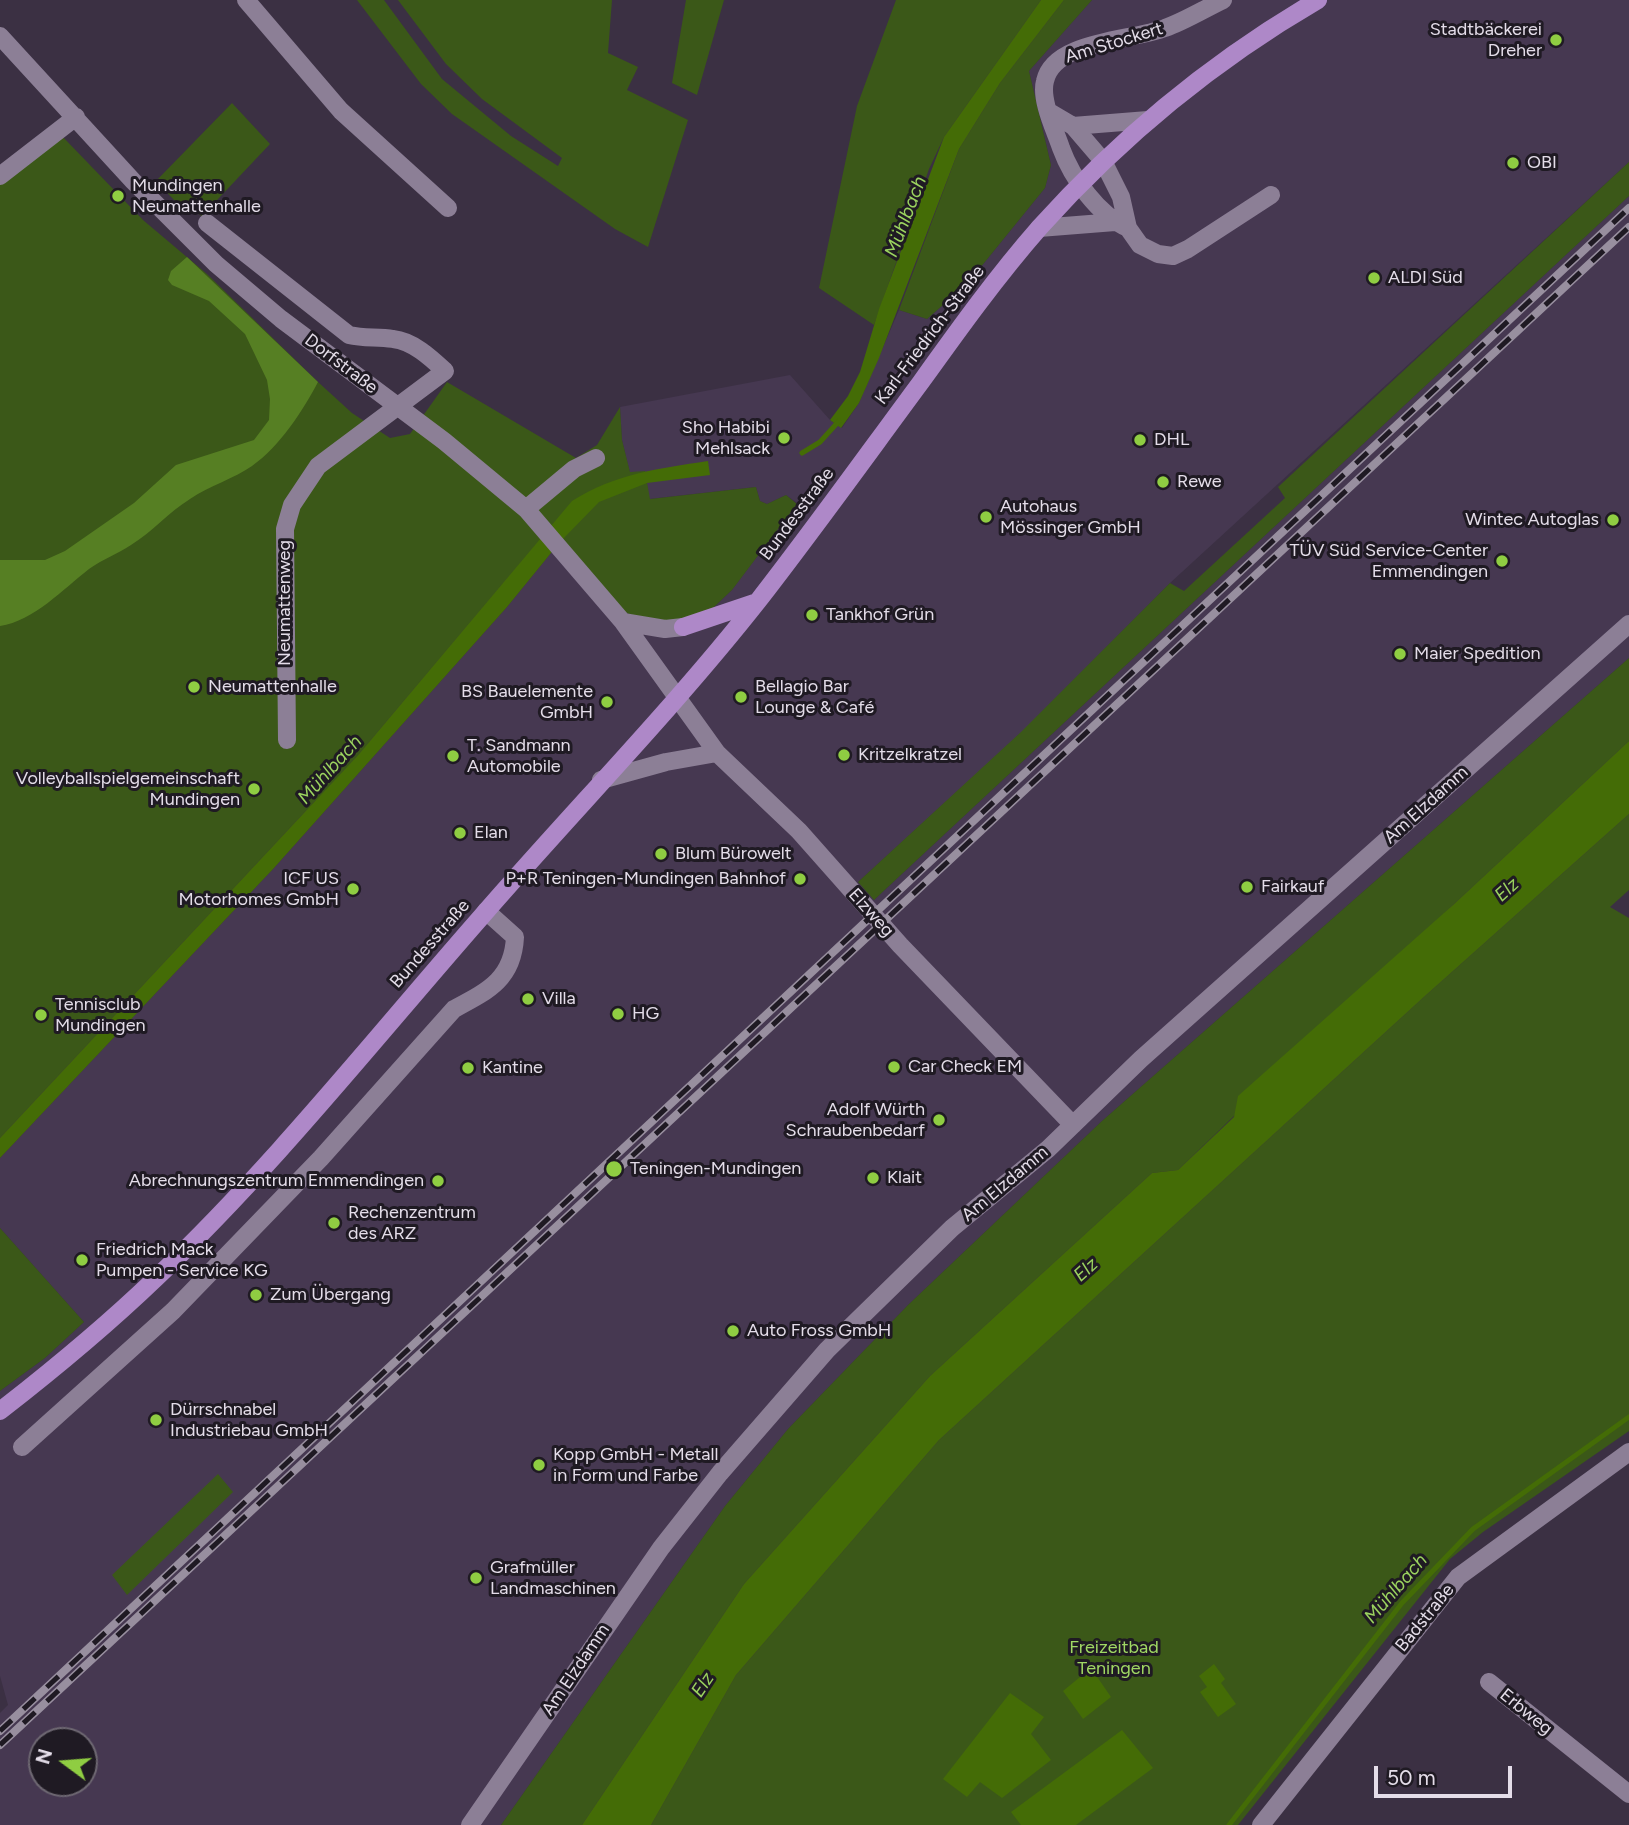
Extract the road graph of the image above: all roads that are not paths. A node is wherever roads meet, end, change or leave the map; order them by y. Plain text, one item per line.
1 (246, 0) edge
2 (1223, 0) edge
3 (1318, 0) edge
4 (0, 36) edge
5 (1051, 113) junction
6 (76, 117) junction
7 (1148, 120) junction
8 (1073, 126) junction
9 (1103, 161) junction
10 (0, 176) edge
11 (1081, 185) junction
12 (1271, 195) dead end
13 (448, 208) dead end
14 (207, 223) dead end
15 (1121, 225) junction
16 (1039, 228) junction
17 (445, 371) joint
18 (400, 408) junction
19 (596, 458) dead end
20 (857, 470) joint
21 (526, 509) junction
22 (757, 602) junction
23 (623, 622) junction
24 (1629, 624) edge
25 (683, 627) joint
26 (676, 696) junction
27 (287, 740) dead end
28 (717, 753) junction
29 (601, 780) junction
30 (486, 911) junction
31 (1073, 1125) junction
32 (0, 1411) edge
33 (22, 1447) dead end
34 (1629, 1452) edge
35 (1489, 1682) dead end
36 (1629, 1794) edge
37 (470, 1825) edge
38 (1261, 1825) edge

1 - 13 street
2 - 5 street, Am Stockert
3 - 7 main road, Karl-Friedrich-Straße
4 - 6 street, Dorfstraße
5 - 8 street
5 - 11 street, Am Stockert
6 - 10 street
6 - 18 street, Dorfstraße
7 - 8 street
7 - 9 main road, Karl-Friedrich-Straße
8 - 9 street
9 - 11 main road, Karl-Friedrich-Straße
9 - 15 street
11 - 15 street
11 - 16 main road, Karl-Friedrich-Straße
12 - 15 street
14 - 17 street, Dorfstraße
15 - 16 street
16 - 20 main road, Karl-Friedrich-Straße
17 - 18 street, Neumattenweg
18 - 21 street, Dorfstraße
18 - 27 street, Neumattenweg
19 - 21 street
20 - 22 main road, Bundesstraße
21 - 23 street, Dorfstraße
22 - 25 main road
22 - 26 main road, Bundesstraße
23 - 25 street
23 - 26 street, Dorfstraße
24 - 31 street, Am Elzdamm
26 - 28 street, Elzweg
26 - 29 main road, Bundesstraße
28 - 29 street
28 - 31 street, Elzweg
29 - 30 main road, Bundesstraße
30 - 32 main road, Bundesstraße
30 - 33 street
31 - 37 street, Am Elzdamm
34 - 38 street, Badstraße
35 - 36 street, Erbweg

